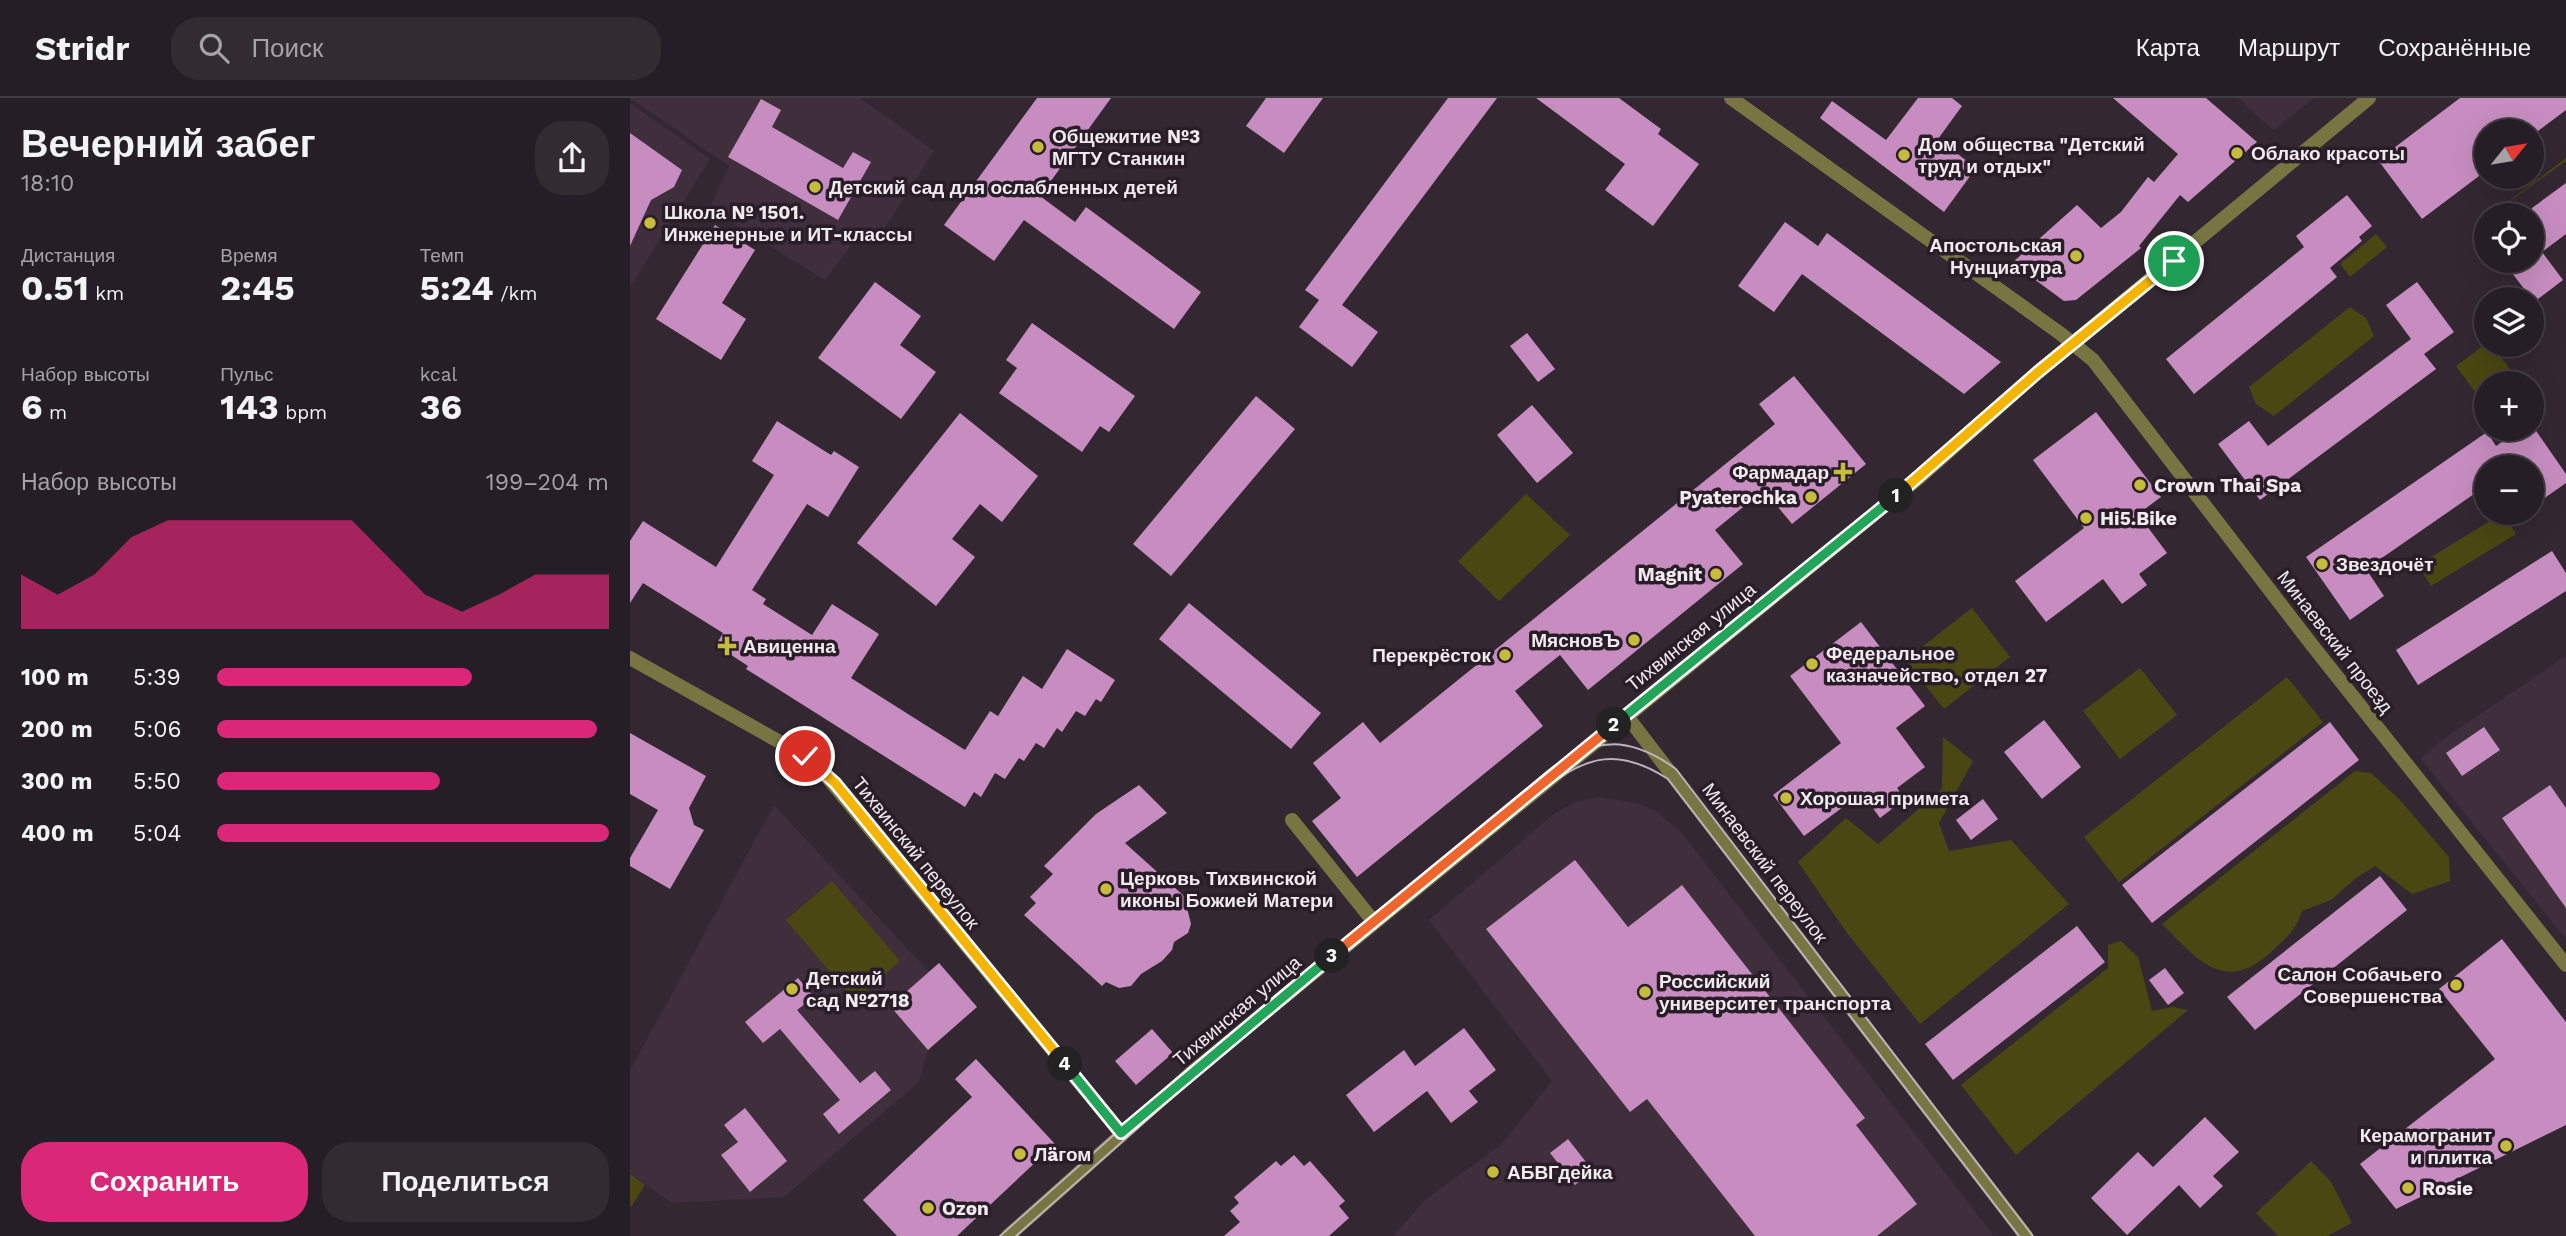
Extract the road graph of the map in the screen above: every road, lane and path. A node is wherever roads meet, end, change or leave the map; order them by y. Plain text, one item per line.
1 (1731, 98) edge
2 (2369, 98) edge
3 (2073, 344) junction
4 (630, 658) edge
5 (1626, 715) junction
6 (1292, 820) dead end
7 (1374, 922) junction
8 (2566, 965) edge
9 (1121, 1133) junction
10 (1008, 1236) edge
11 (2026, 1236) edge

1 - 3 street, Минаевский проезд
2 - 3 street, Тихвинская улица
3 - 5 street, Тихвинская улица
3 - 8 street, Минаевский проезд
4 - 9 street, Тихвинский переулок
5 - 7 street, Тихвинская улица
5 - 11 street, Минаевский переулок
6 - 7 street
7 - 9 street, Тихвинская улица
9 - 10 street, Тихвинская улица

